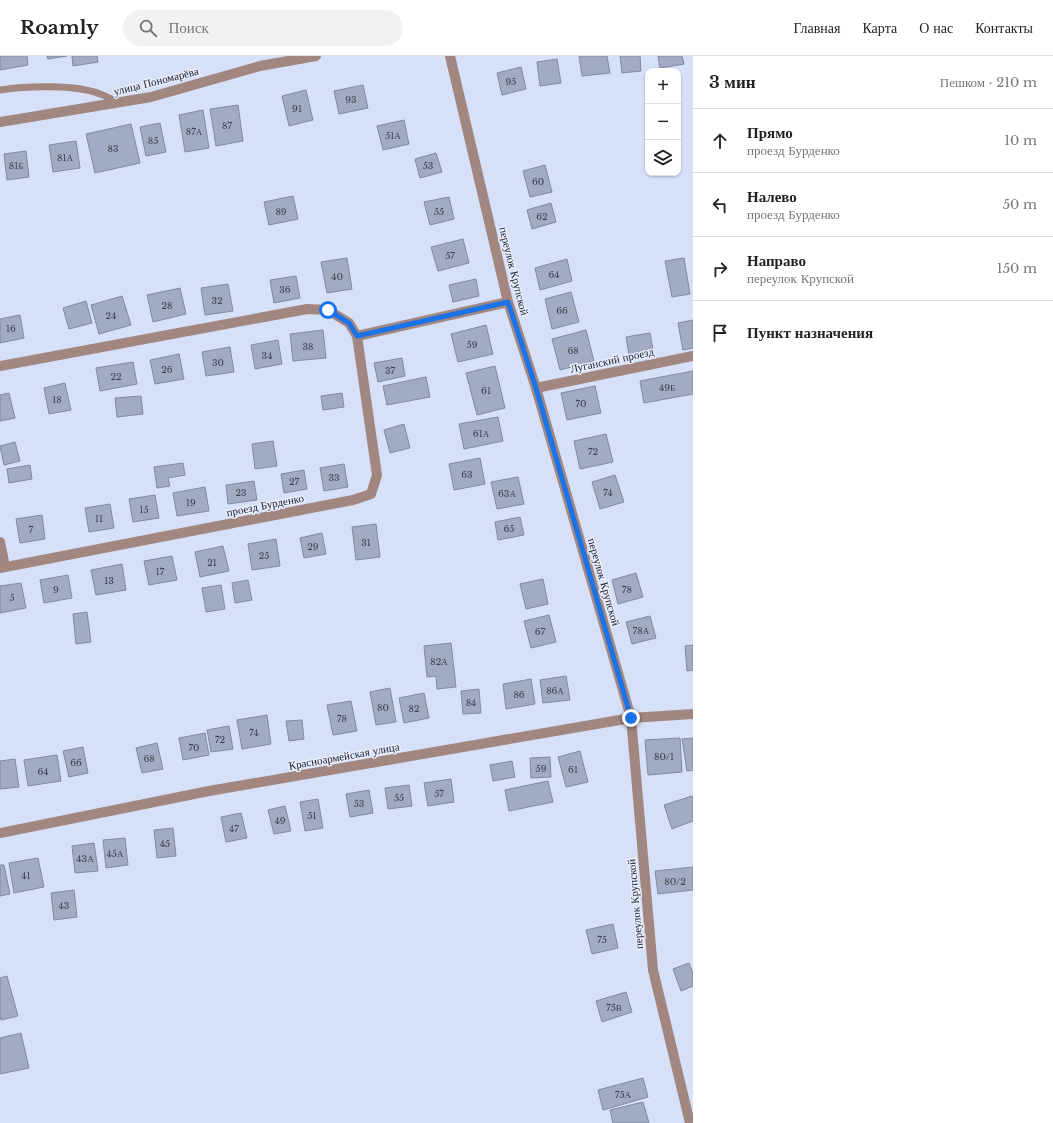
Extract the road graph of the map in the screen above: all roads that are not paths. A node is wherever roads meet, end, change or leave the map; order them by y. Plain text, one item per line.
1 (316, 56) edge
2 (450, 56) edge
3 (0, 90) edge
4 (119, 103) junction
5 (0, 122) edge
6 (508, 302) junction
7 (357, 336) junction
8 (693, 356) edge
9 (0, 366) edge
10 (536, 388) junction
11 (0, 542) edge
12 (2, 568) edge
13 (693, 714) edge
14 (631, 718) junction
15 (0, 833) edge
16 (690, 1123) edge

1 - 4 street, улица Пономарёва
2 - 6 street, переулок Крупской
3 - 4 lane
4 - 5 street, улица Пономарёва
6 - 7 street
6 - 10 street, переулок Крупской
7 - 9 street, проезд Бурденко
7 - 12 street, проезд Бурденко
8 - 10 street, Луганский проезд
10 - 14 street, переулок Крупской
11 - 12 street, проезд Бурденко
13 - 14 street, Красноармейская улица
14 - 15 street, Красноармейская улица
14 - 16 street, переулок Крупской

